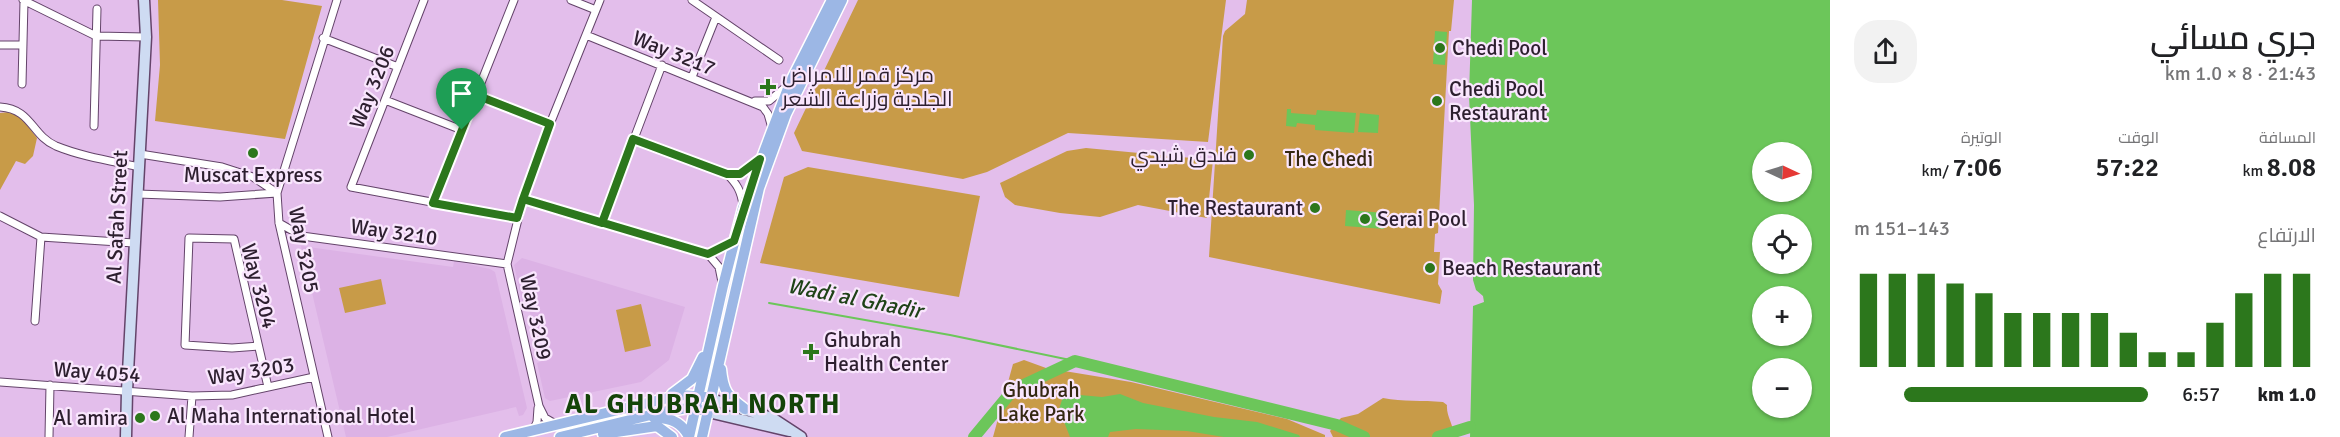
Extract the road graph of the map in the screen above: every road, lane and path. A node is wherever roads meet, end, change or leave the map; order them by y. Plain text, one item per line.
1 (23, 0) edge
2 (144, 0) edge
3 (332, 0) edge
4 (336, 0) edge
5 (424, 0) edge
6 (514, 0) edge
7 (571, 0) edge
8 (600, 0) edge
9 (692, 0) edge
10 (832, 0) edge
11 (842, 0) edge
12 (97, 9) dead end
13 (596, 10) junction
14 (716, 17) junction
15 (586, 35) junction
16 (96, 36) junction
17 (146, 37) junction
18 (324, 38) junction
19 (0, 45) edge
20 (23, 45) junction
21 (779, 60) dead end
22 (662, 65) junction
23 (398, 67) junction
24 (692, 77) junction
25 (790, 83) junction
26 (22, 84) dead end
27 (476, 95) junction
28 (385, 100) junction
29 (750, 101) junction
30 (1, 106) edge
31 (550, 124) junction
32 (94, 126) dead end
33 (772, 128) junction
34 (462, 130) junction
35 (633, 139) junction
36 (140, 154) junction
37 (760, 159) junction
38 (140, 167) junction
39 (727, 174) junction
40 (277, 193) junction
41 (138, 194) junction
42 (523, 199) junction
43 (433, 203) junction
44 (743, 208) junction
45 (0, 216) edge
46 (517, 218) junction
47 (279, 223) junction
48 (602, 223) junction
49 (41, 237) junction
50 (734, 241) junction
51 (134, 243) junction
52 (708, 254) junction
53 (507, 264) junction
54 (723, 286) junction
55 (35, 321) dead end
56 (712, 337) junction
57 (258, 346) junction
58 (720, 358) junction
59 (314, 377) junction
60 (0, 382) edge
61 (50, 385) junction
62 (268, 387) junction
63 (127, 391) junction
64 (192, 396) junction
65 (698, 396) junction
66 (711, 399) junction
67 (661, 400) junction
68 (538, 406) junction
69 (695, 409) junction
70 (746, 409) junction
71 (708, 412) junction
72 (641, 418) junction
73 (558, 425) junction
74 (533, 431) junction
75 (799, 435) edge
76 (50, 437) edge
77 (126, 437) edge
78 (189, 437) edge
79 (328, 437) edge
80 (505, 437) edge
81 (560, 437) edge
82 (591, 437) edge
83 (672, 437) edge
84 (689, 437) edge
85 (702, 437) edge

1 - 16 street
1 - 20 street
2 - 17 street, Al Safah Street
3 - 4 street
4 - 18 street, Way 3205
5 - 23 street, Way 3206
6 - 27 street
7 - 13 street
8 - 13 street, Way 3209
9 - 14 street
10 - 25 main road
11 - 58 main road
12 - 16 street
13 - 15 street, Way 3209
14 - 21 street
14 - 24 street
15 - 22 street, Way 3217
15 - 31 street, Way 3209
16 - 17 street
16 - 32 street
17 - 36 street, Al Safah Street
18 - 23 street
18 - 40 street, Way 3205
19 - 20 street
20 - 26 street
22 - 24 street, Way 3217
22 - 35 street
23 - 28 street, Way 3206
24 - 29 street, Way 3217
25 - 29 street
25 - 33 main road
27 - 31 street
27 - 34 street
28 - 34 street
28 - 43 street, Way 3206
29 - 33 street, Way 3217
30 - 38 street
31 - 42 street, Way 3209
33 - 37 main road
34 - 43 street
35 - 39 street
35 - 48 street
36 - 38 street, Al Safah Street
36 - 40 street
37 - 39 street
37 - 44 main road
38 - 41 street, Al Safah Street
39 - 44 street
40 - 41 street
40 - 47 street, Way 3205
41 - 51 street, Al Safah Street
42 - 46 street, Way 3209
42 - 48 street
43 - 46 street
44 - 50 main road
45 - 49 street
46 - 53 street, Way 3209
47 - 53 street, Way 3210
47 - 59 street, Way 3205
48 - 52 street
49 - 51 street
49 - 55 street
50 - 52 street
50 - 54 main road
51 - 63 street, Al Safah Street
52 - 54 street
53 - 68 street, Way 3209
54 - 56 main road
56 - 65 main road
56 - 67 main road
57 - 57 street, Way 3204
57 - 62 street, Way 3204
58 - 66 main road
58 - 70 main road
59 - 62 street, Way 3203
59 - 79 street, Way 3205
60 - 61 street, Way 4054
61 - 63 street, Way 4054
61 - 76 street
62 - 64 street, Way 3203
63 - 64 street, Way 4054
63 - 77 street, Al Safah Street
64 - 78 street
65 - 66 main road
65 - 67 main road
65 - 69 main road
66 - 70 street
66 - 71 main road
67 - 73 main road
68 - 73 street
68 - 74 street, Way 3209
69 - 71 main road
69 - 72 main road
69 - 84 main road
70 - 75 street
71 - 75 street
71 - 85 main road
72 - 81 main road
72 - 84 main road
73 - 74 main road
74 - 80 main road
82 - 83 main road

